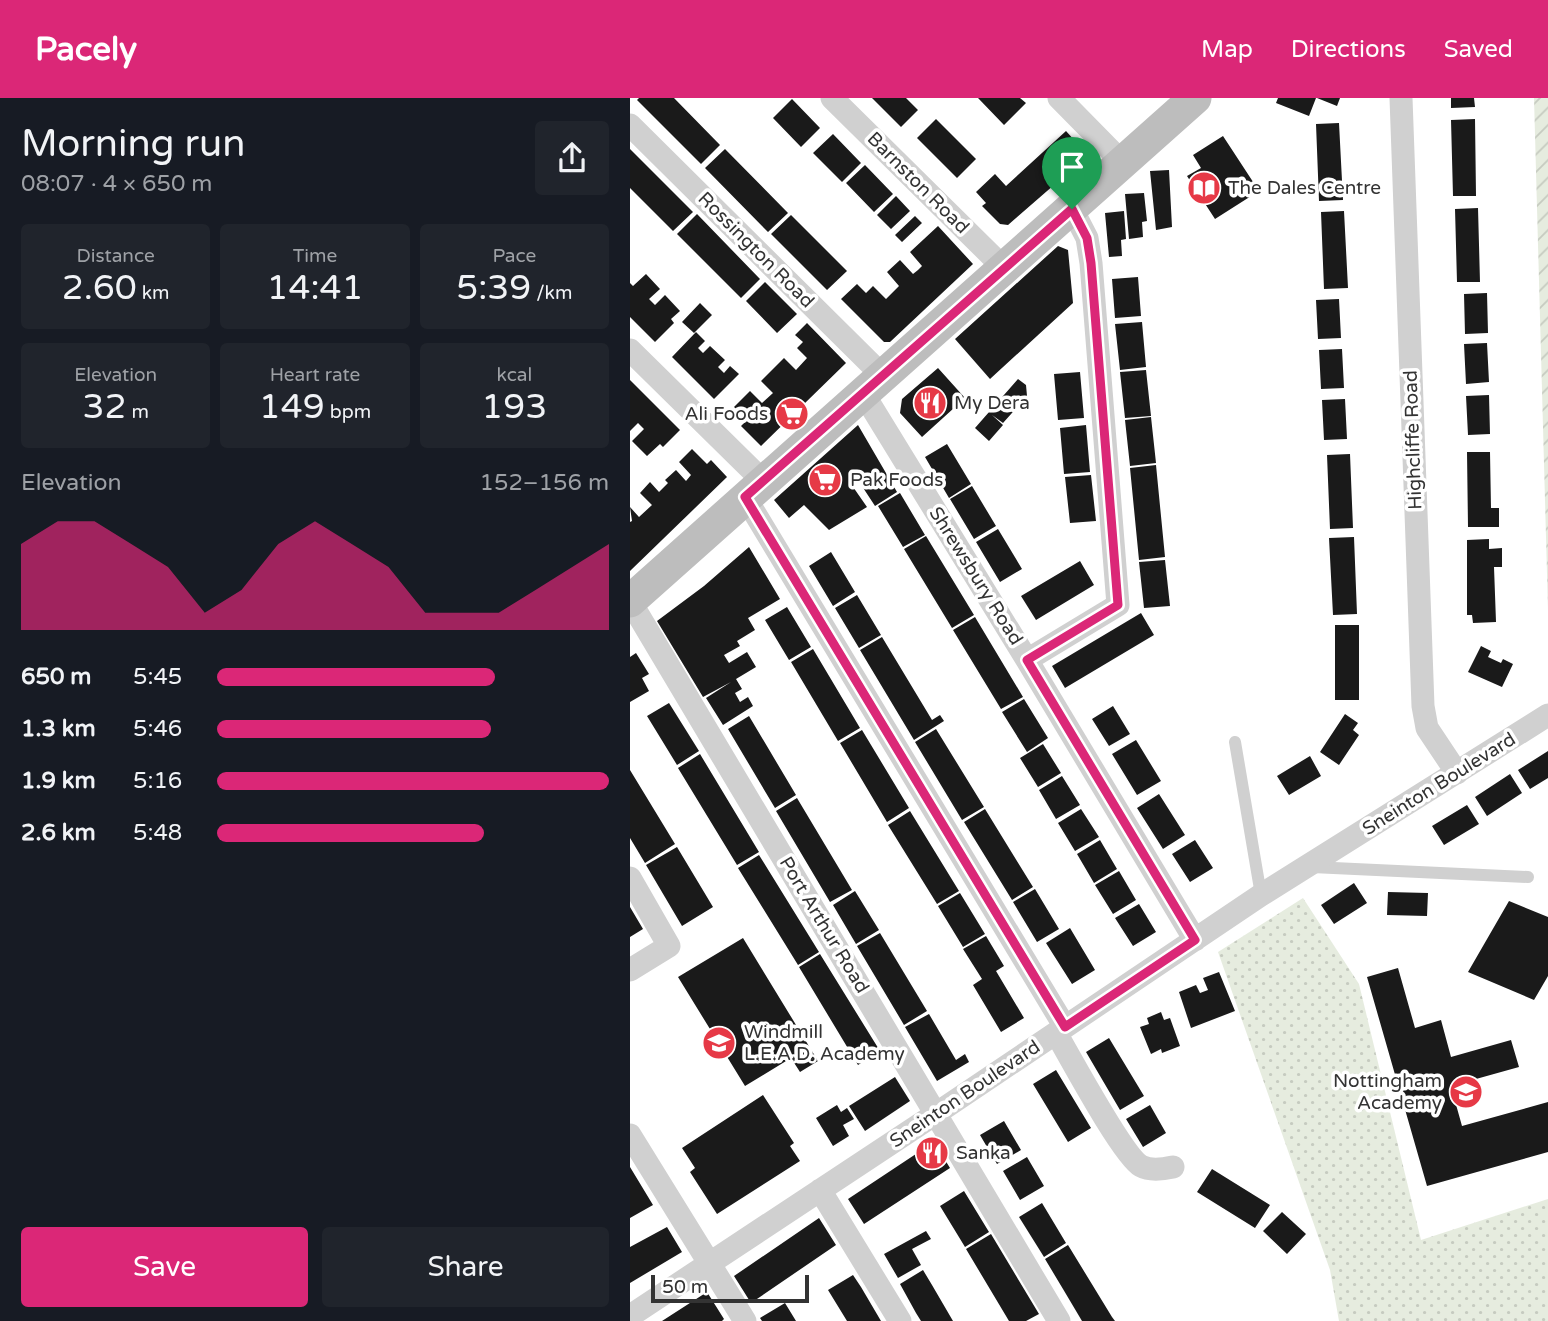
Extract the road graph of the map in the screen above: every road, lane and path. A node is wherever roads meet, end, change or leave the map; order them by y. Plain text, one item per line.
1 (832, 98) edge
2 (1059, 98) edge
3 (1195, 98) edge
4 (1401, 98) edge
5 (630, 125) edge
6 (1123, 163) junction
7 (1072, 209) junction
8 (1004, 268) junction
9 (630, 350) edge
10 (873, 384) junction
11 (754, 489) junction
12 (630, 601) edge
13 (1027, 660) junction
14 (1548, 715) edge
15 (1235, 742) dead end
16 (1457, 773) junction
17 (1307, 866) junction
18 (1528, 877) dead end
19 (630, 878) edge
20 (1261, 895) junction
21 (1195, 940) junction
22 (630, 970) edge
23 (1061, 1030) junction
24 (937, 1113) junction
25 (630, 1135) edge
26 (1173, 1167) dead end
27 (820, 1190) junction
28 (711, 1263) junction
29 (630, 1316) edge
30 (746, 1321) edge
31 (900, 1321) edge
32 (1059, 1321) edge

1 - 8 street, Barnston Road
2 - 6 street
3 - 6 street
4 - 16 street, Highcliffe Road
5 - 10 street, Rossington Road
6 - 7 street
7 - 8 street
7 - 13 street
8 - 10 street
9 - 11 street
10 - 11 street
10 - 13 street, Shrewsbury Road
11 - 12 street
11 - 23 street
12 - 24 street, Port Arthur Road
13 - 21 street, Shrewsbury Road
14 - 16 street, Sneinton Boulevard
15 - 20 lane
16 - 17 street, Sneinton Boulevard
17 - 18 lane
17 - 20 street, Sneinton Boulevard
19 - 22 street
20 - 21 street, Sneinton Boulevard
21 - 23 street, Sneinton Boulevard
23 - 24 street, Sneinton Boulevard
23 - 26 street
24 - 27 street, Sneinton Boulevard
24 - 32 street, Port Arthur Road
25 - 28 street
27 - 28 street, Sneinton Boulevard
27 - 31 street
28 - 29 street, Sneinton Boulevard
28 - 30 street

